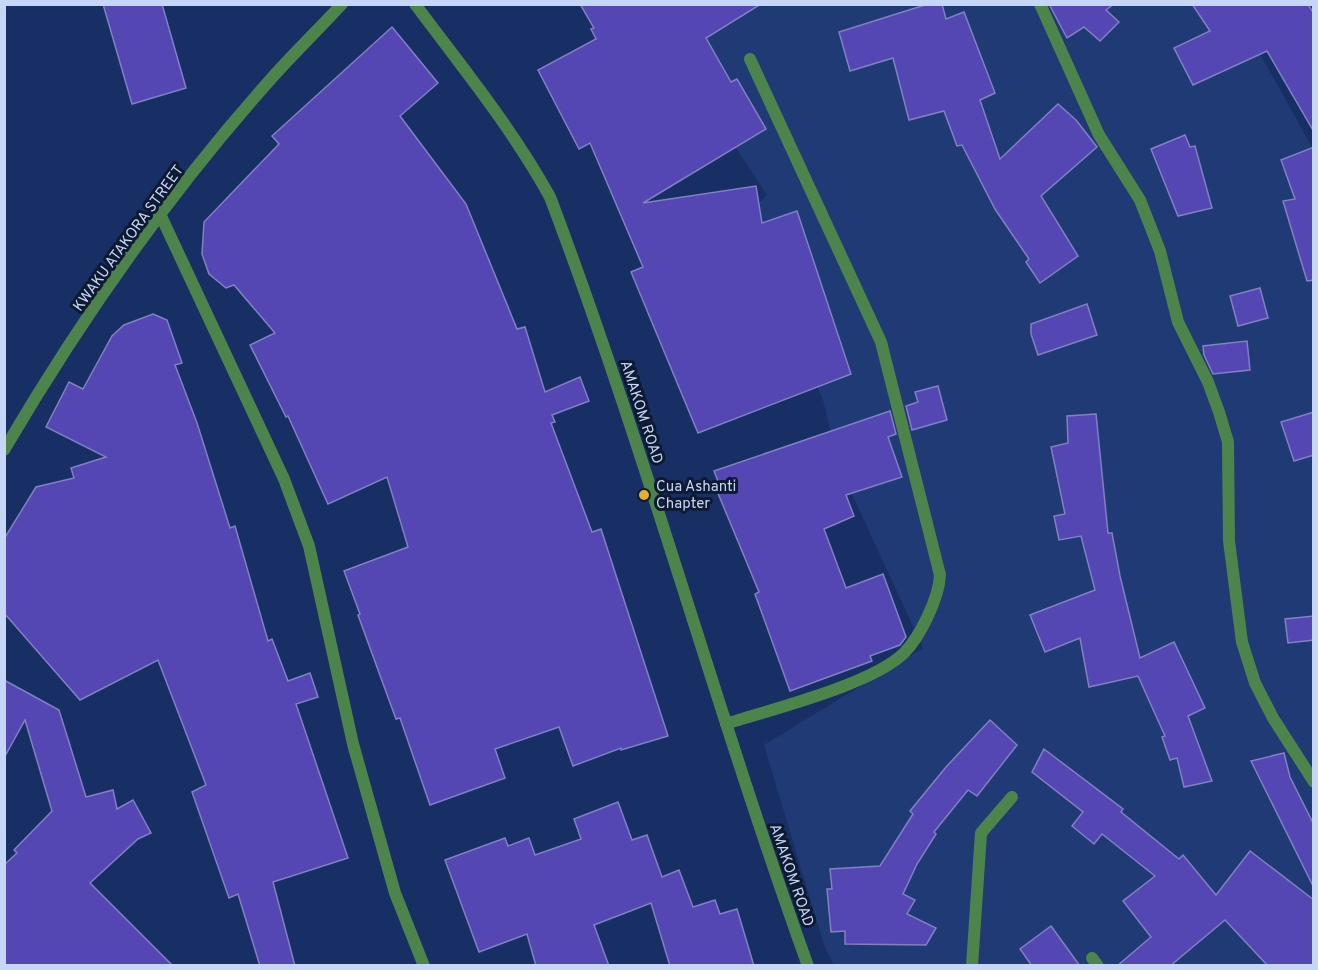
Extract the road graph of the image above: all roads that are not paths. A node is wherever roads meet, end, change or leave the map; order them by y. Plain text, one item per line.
1 (342, 4) edge
2 (415, 4) edge
3 (1040, 4) edge
4 (750, 59) dead end
5 (160, 214) junction
6 (4, 450) edge
7 (726, 724) junction
8 (1314, 782) edge
9 (1012, 797) dead end
10 (424, 966) edge
11 (808, 966) edge
12 (972, 966) edge

1 - 5 street, KWAKU ATAKORA STREET
2 - 7 street, AMAKOM ROAD
3 - 8 street
4 - 7 street
5 - 6 street, KWAKU ATAKORA STREET
5 - 10 street
7 - 11 street, AMAKOM ROAD
9 - 12 street

